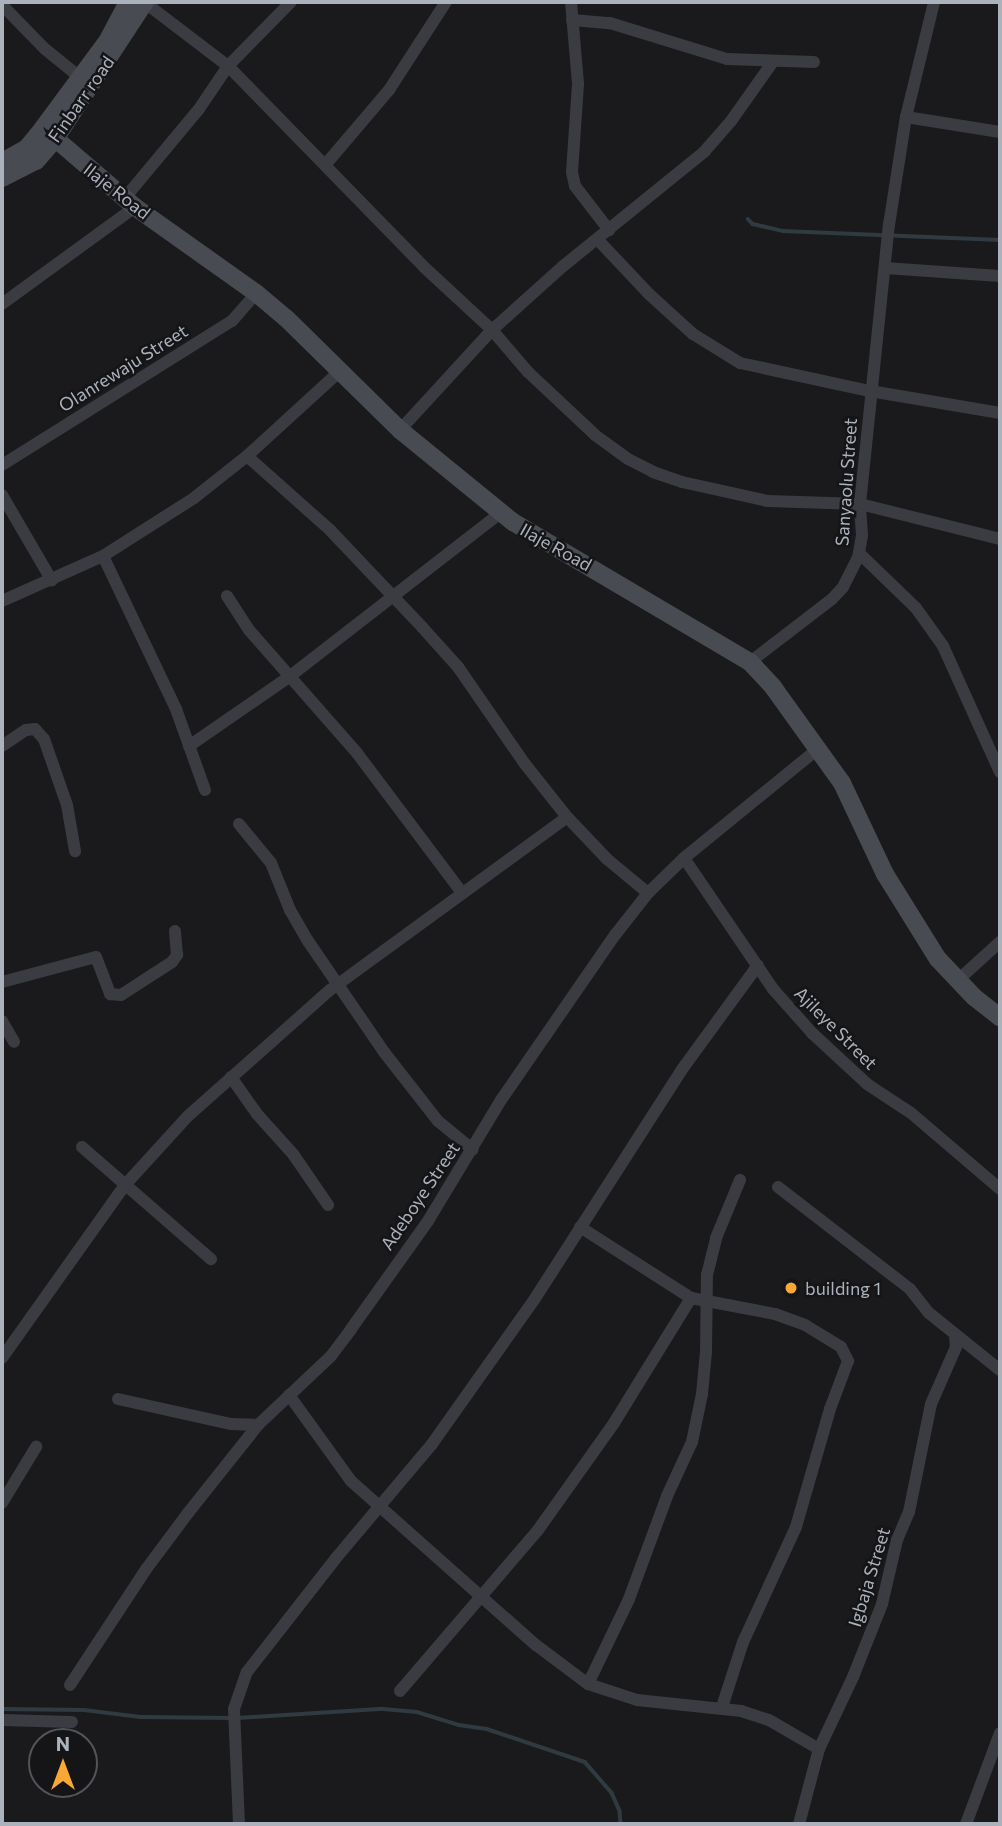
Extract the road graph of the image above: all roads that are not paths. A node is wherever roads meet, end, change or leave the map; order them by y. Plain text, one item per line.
1 (128, 2) edge
2 (145, 2) edge
3 (291, 2) edge
4 (446, 2) edge
5 (571, 2) edge
6 (934, 2) edge
7 (2, 5) edge
8 (572, 20) junction
9 (814, 62) dead end
10 (772, 63) junction
11 (228, 66) junction
12 (86, 82) junction
13 (906, 117) junction
14 (1000, 132) edge
15 (49, 133) junction
16 (2, 162) edge
17 (326, 164) junction
18 (2, 178) edge
19 (130, 203) junction
20 (609, 230) junction
21 (598, 240) junction
22 (886, 262) junction
23 (1000, 276) edge
24 (256, 293) junction
25 (2, 304) edge
26 (492, 330) junction
27 (340, 371) junction
28 (870, 391) junction
29 (1000, 413) edge
30 (400, 429) junction
31 (247, 456) junction
32 (2, 465) edge
33 (2, 495) edge
34 (860, 504) junction
35 (502, 512) junction
36 (1000, 539) edge
37 (859, 553) junction
38 (103, 556) junction
39 (52, 581) junction
40 (228, 596) dead end
41 (394, 597) junction
42 (2, 601) edge
43 (750, 662) junction
44 (289, 677) junction
45 (2, 746) edge
46 (189, 746) junction
47 (819, 748) junction
48 (1000, 772) edge
49 (205, 790) dead end
50 (567, 817) junction
51 (239, 824) dead end
52 (75, 851) dead end
53 (684, 858) junction
54 (648, 892) junction
55 (462, 893) junction
56 (175, 931) dead end
57 (1000, 942) edge
58 (758, 965) junction
59 (958, 980) junction
60 (2, 982) edge
61 (339, 984) junction
62 (1000, 1017) edge
63 (2, 1021) edge
64 (14, 1042) dead end
65 (231, 1077) junction
66 (82, 1147) dead end
67 (473, 1150) junction
68 (740, 1181) dead end
69 (125, 1185) junction
70 (778, 1187) dead end
71 (1000, 1189) edge
72 (328, 1205) dead end
73 (580, 1227) junction
74 (211, 1259) dead end
75 (691, 1298) junction
76 (704, 1303) junction
77 (955, 1335) junction
78 (2, 1357) edge
79 (1000, 1370) edge
80 (289, 1395) junction
81 (118, 1399) dead end
82 (258, 1426) junction
83 (36, 1447) dead end
84 (2, 1503) edge
85 (379, 1505) junction
86 (479, 1596) junction
87 (588, 1684) junction
88 (70, 1685) dead end
89 (400, 1691) dead end
90 (722, 1707) junction
91 (2, 1720) edge
92 (72, 1722) dead end
93 (1000, 1733) edge
94 (819, 1749) junction
95 (239, 1824) edge
96 (799, 1824) edge
97 (966, 1824) edge

1 - 12 street, Finbarr road
2 - 11 street
2 - 12 street, Finbarr road
3 - 11 street
4 - 17 street
5 - 8 street
6 - 13 street, Sanyaolu Street
7 - 12 street
8 - 10 street
8 - 20 street
9 - 10 street
10 - 20 street
11 - 17 street
11 - 19 street
12 - 15 street, Finbarr road
13 - 14 street
13 - 22 street, Sanyaolu Street
15 - 16 street, Finbarr road
15 - 18 street, Finbarr road
15 - 19 street, Ilaje Road
17 - 26 street
19 - 24 street, Ilaje Road
19 - 25 street
20 - 21 street
21 - 26 street
21 - 28 street
22 - 23 street
22 - 28 street, Sanyaolu Street
24 - 27 street, Ilaje Road
24 - 32 street, Olanrewaju Street
26 - 30 street
26 - 34 street
27 - 30 street, Ilaje Road
27 - 31 street
28 - 29 street
28 - 34 street, Sanyaolu Street
30 - 35 street, Ilaje Road
31 - 38 street
31 - 41 street
33 - 39 street
34 - 36 street
34 - 37 street, Sanyaolu Street
35 - 41 street
35 - 43 street, Ilaje Road
37 - 43 street, Sanyaolu Street
37 - 48 street
38 - 39 street
38 - 46 street
39 - 42 street
40 - 44 street
41 - 44 street
41 - 50 street
43 - 47 street, Ilaje Road
44 - 46 street
44 - 55 street
45 - 52 street
46 - 49 street
47 - 53 street, Adeboye Street
47 - 59 street, Ilaje Road
50 - 54 street
50 - 55 street
51 - 61 street
53 - 54 street, Adeboye Street
53 - 58 street, Ajileye Street
54 - 67 street, Adeboye Street
55 - 61 street
56 - 60 street
57 - 59 street
58 - 71 street, Ajileye Street
58 - 73 street
59 - 62 street, Ilaje Road
61 - 65 street
61 - 67 street
63 - 64 street
65 - 69 street
65 - 72 street
66 - 69 street
67 - 80 street, Adeboye Street
68 - 76 street
69 - 74 street
69 - 78 street
70 - 77 street
73 - 75 street
73 - 85 street
75 - 76 street
75 - 86 street
76 - 87 street
76 - 90 street
77 - 79 street
77 - 94 street, Igbaja Street
80 - 82 street, Adeboye Street
80 - 85 street
81 - 82 street
82 - 88 street, Adeboye Street
83 - 84 street
85 - 86 street
85 - 95 street
86 - 87 street
86 - 89 street
87 - 90 street
90 - 94 street
91 - 92 street
93 - 97 street
94 - 96 street, Igbaja Street

